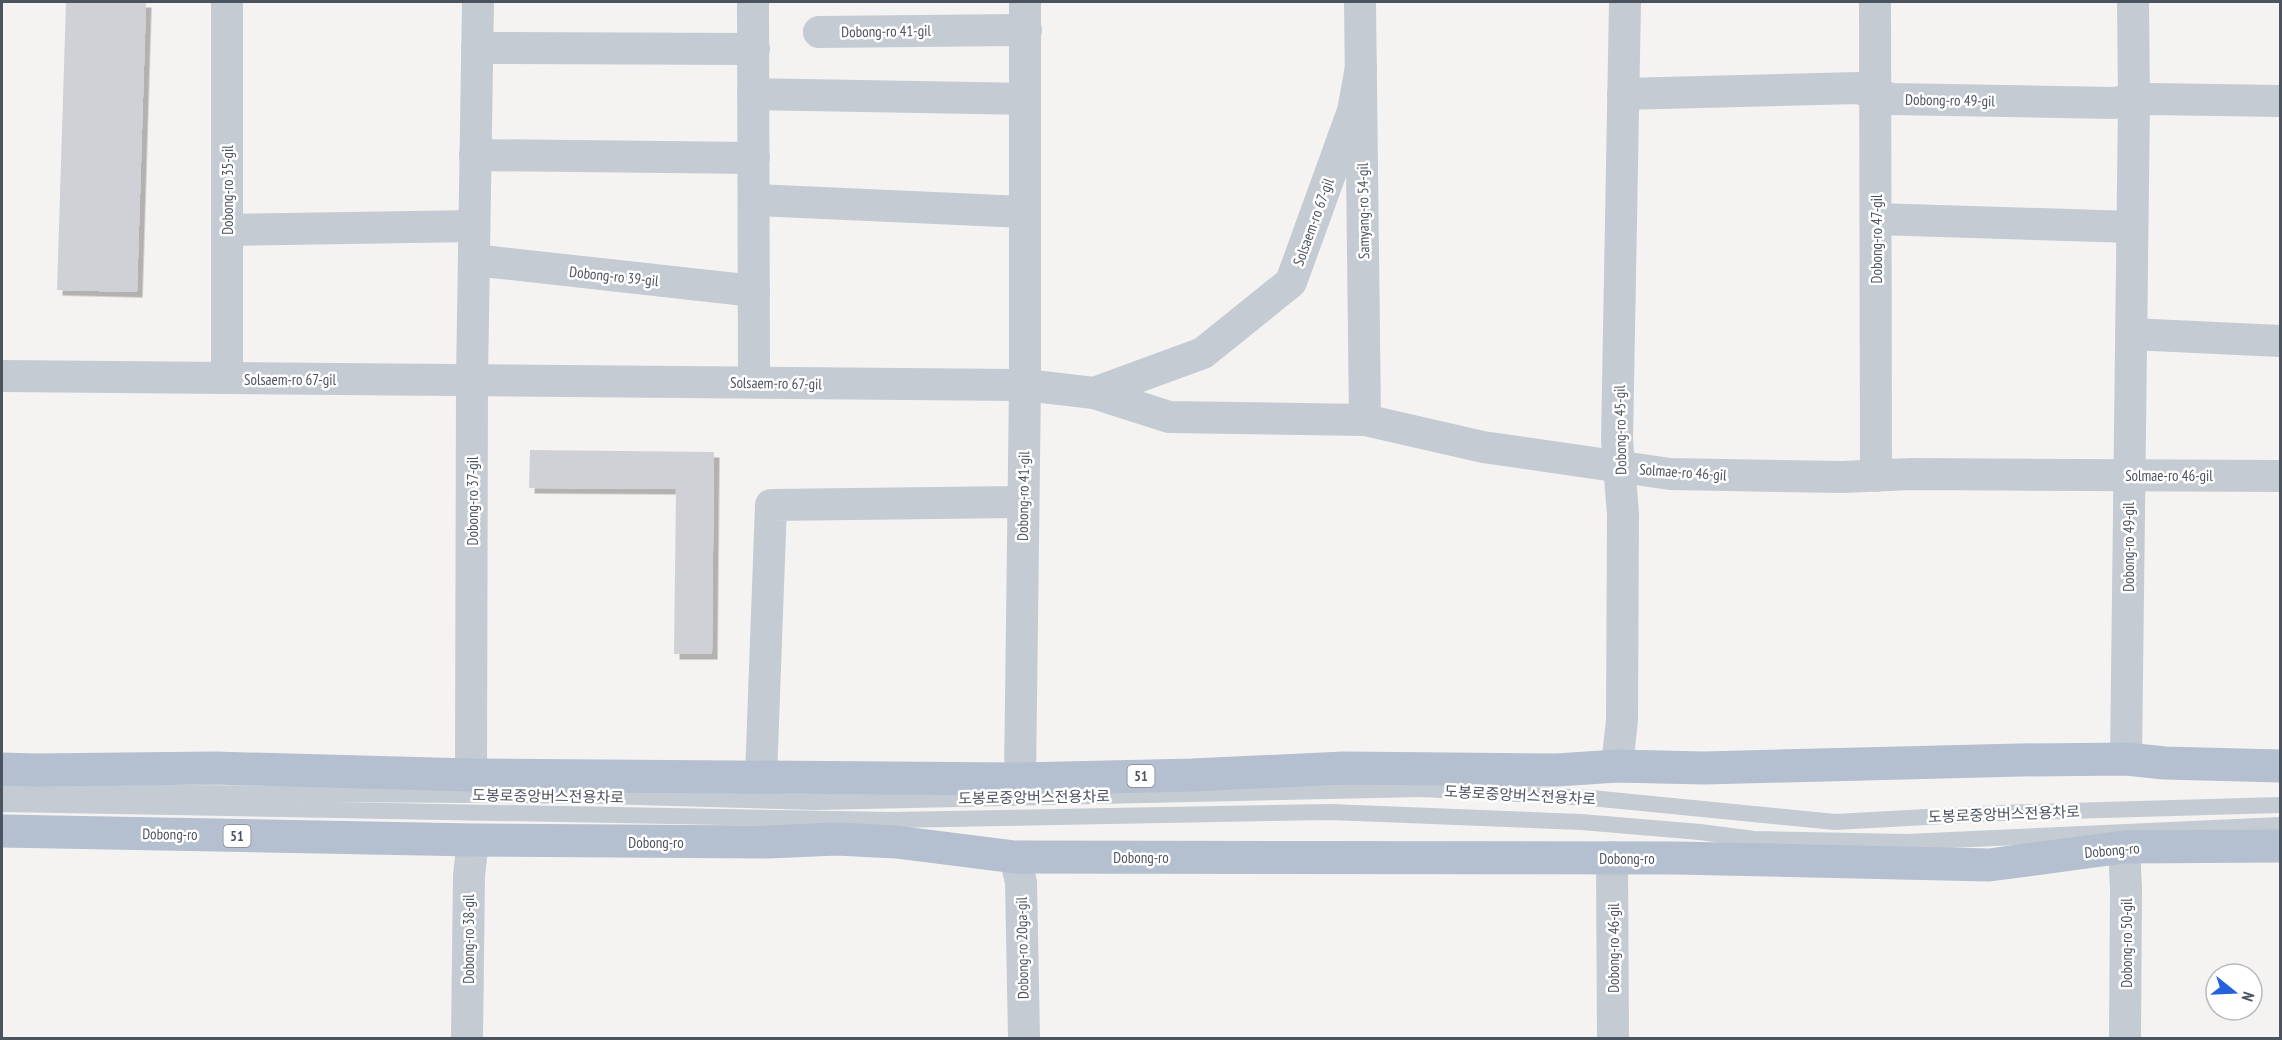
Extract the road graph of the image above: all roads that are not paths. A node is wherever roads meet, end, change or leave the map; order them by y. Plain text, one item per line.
1 (227, 2) edge
2 (478, 2) edge
3 (753, 2) edge
4 (1360, 2) edge
5 (1625, 2) edge
6 (1875, 2) edge
7 (2133, 2) edge
8 (1025, 16) edge
9 (819, 32) dead end
10 (477, 48) junction
11 (753, 49) junction
12 (1361, 67) junction
13 (753, 94) junction
14 (1623, 94) junction
15 (1876, 94) junction
16 (1025, 99) junction
17 (2134, 101) junction
18 (2280, 101) edge
19 (476, 155) junction
20 (754, 158) junction
21 (754, 200) junction
22 (1025, 212) junction
23 (1876, 219) junction
24 (474, 226) junction
25 (2132, 227) junction
26 (227, 230) junction
27 (474, 260) junction
28 (754, 291) junction
29 (2131, 334) junction
30 (2280, 341) edge
31 (2, 376) edge
32 (227, 378) junction
33 (472, 380) junction
34 (754, 382) junction
35 (1025, 385) junction
36 (1094, 393) junction
37 (1365, 420) junction
38 (1619, 467) junction
39 (2129, 474) junction
40 (1876, 476) junction
41 (2280, 476) edge
42 (1023, 502) junction
43 (2126, 759) junction
44 (1617, 766) junction
45 (2280, 766) edge
46 (2, 769) edge
47 (471, 775) junction
48 (761, 777) junction
49 (1020, 779) junction
50 (2, 790) edge
51 (2, 804) edge
52 (2280, 805) edge
53 (2280, 825) edge
54 (2, 831) edge
55 (473, 840) junction
56 (2280, 846) edge
57 (2124, 847) junction
58 (1015, 857) junction
59 (1612, 858) junction
60 (467, 1038) edge
61 (1024, 1038) edge
62 (1613, 1038) edge
63 (2125, 1038) edge

1 - 26 street, Dobong-ro 35-gil
2 - 10 street, Dobong-ro 37-gil
3 - 11 street
4 - 12 street, Samyang-ro 54-gil
5 - 14 street, Dobong-ro 45-gil
6 - 15 street, Dobong-ro 47-gil
7 - 17 street, Dobong-ro 49-gil
8 - 9 street, Dobong-ro 41-gil
8 - 16 street, Dobong-ro 41-gil
10 - 11 street
10 - 19 street, Dobong-ro 37-gil
11 - 13 street
12 - 36 street, Solsaem-ro 67-gil
12 - 37 street, Samyang-ro 54-gil
13 - 16 street
13 - 20 street
14 - 15 street
14 - 38 street, Dobong-ro 45-gil
15 - 17 street, Dobong-ro 49-gil
15 - 23 street, Dobong-ro 47-gil
16 - 22 street, Dobong-ro 41-gil
17 - 18 street, Dobong-ro 49-gil
17 - 25 street, Dobong-ro 49-gil
19 - 20 street
19 - 24 street, Dobong-ro 37-gil
20 - 21 street
21 - 22 street
21 - 28 street
22 - 35 street, Dobong-ro 41-gil
23 - 25 street
23 - 40 street, Dobong-ro 47-gil
24 - 26 street
24 - 27 street, Dobong-ro 37-gil
25 - 29 street, Dobong-ro 49-gil
26 - 32 street, Dobong-ro 35-gil
27 - 28 street, Dobong-ro 39-gil
27 - 33 street, Dobong-ro 37-gil
28 - 34 street
29 - 30 street
29 - 39 street, Dobong-ro 49-gil
31 - 32 street, Solsaem-ro 67-gil
32 - 33 street, Solsaem-ro 67-gil
33 - 34 street, Solsaem-ro 67-gil
33 - 47 street, Dobong-ro 37-gil
34 - 35 street, Solsaem-ro 67-gil
35 - 36 street, Solsaem-ro 67-gil
35 - 42 street, Dobong-ro 41-gil
36 - 37 street, Solmae-ro 46-gil
37 - 38 street, Solmae-ro 46-gil
38 - 40 street, Solmae-ro 46-gil
38 - 44 street, Dobong-ro 45-gil
39 - 40 street, Solmae-ro 46-gil
39 - 41 street, Solmae-ro 46-gil
39 - 43 street, Dobong-ro 49-gil
42 - 48 street
42 - 49 street, Dobong-ro 41-gil
43 - 44 main road, 51
43 - 45 main road, 51
44 - 49 main road, 51
46 - 47 main road, 51
47 - 48 main road, 51
48 - 49 main road, 51
50 - 52 lane, 도봉로중앙버스전용차로
51 - 53 lane
54 - 55 main road, Dobong-ro / 51
55 - 58 main road, Dobong-ro / 51
55 - 60 street, Dobong-ro 38-gil
56 - 57 main road, Dobong-ro / 51
57 - 59 main road, Dobong-ro / 51
57 - 63 street, Dobong-ro 50-gil
58 - 59 main road, Dobong-ro / 51
58 - 61 street, Dobong-ro 20ga-gil
59 - 62 street, Dobong-ro 46-gil

